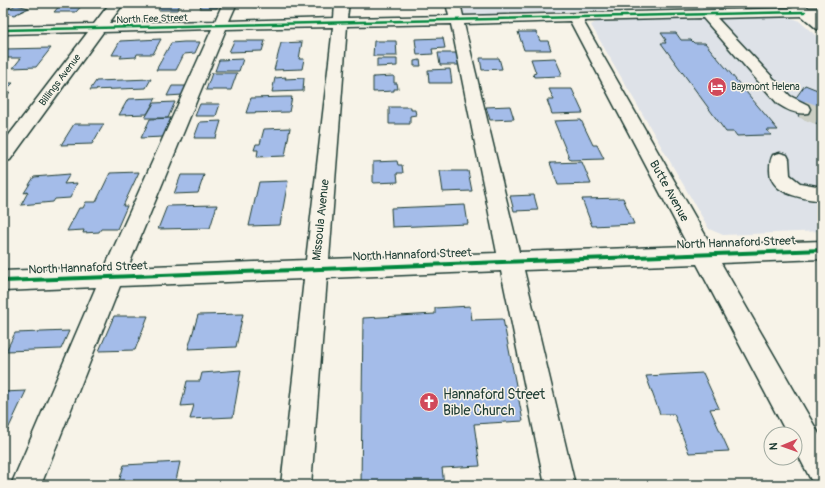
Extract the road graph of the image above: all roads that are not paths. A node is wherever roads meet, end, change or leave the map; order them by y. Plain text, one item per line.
1 (117, 3) edge
2 (230, 3) edge
3 (794, 3) edge
4 (455, 11) edge
5 (805, 12) junction
6 (822, 12) edge
7 (341, 13) edge
8 (706, 14) junction
9 (574, 17) junction
10 (221, 25) junction
11 (822, 26) edge
12 (99, 28) junction
13 (3, 30) edge
14 (802, 109) tunnel mouth
15 (3, 156) edge
16 (780, 159) dead end
17 (822, 194) edge
18 (822, 250) edge
19 (703, 254) junction
20 (511, 262) junction
21 (316, 269) junction
22 (113, 276) junction
23 (3, 281) edge
24 (822, 469) edge
25 (26, 485) edge
26 (296, 485) edge
27 (560, 485) edge

1 - 12 main road, Billings Avenue
2 - 10 main road
3 - 5 main road
4 - 7 main road, North Fee Street
4 - 9 main road, North Fee Street
4 - 20 main road
5 - 6 main road, North Fee Street
5 - 8 main road, North Fee Street
5 - 11 main road
7 - 10 main road, North Fee Street
7 - 21 main road, Missoula Avenue
8 - 9 main road, North Fee Street
8 - 14 main road
9 - 19 main road, Butte Avenue
10 - 12 main road, North Fee Street
10 - 22 main road
12 - 13 main road, North Fee Street
12 - 15 main road, Billings Avenue
16 - 17 main road
18 - 19 main road, North Hannaford Street
19 - 20 main road, North Hannaford Street
19 - 24 main road, Butte Avenue
20 - 21 main road, North Hannaford Street
20 - 27 main road
21 - 22 main road, North Hannaford Street
21 - 26 main road, Missoula Avenue
22 - 23 main road, North Hannaford Street
22 - 25 main road

